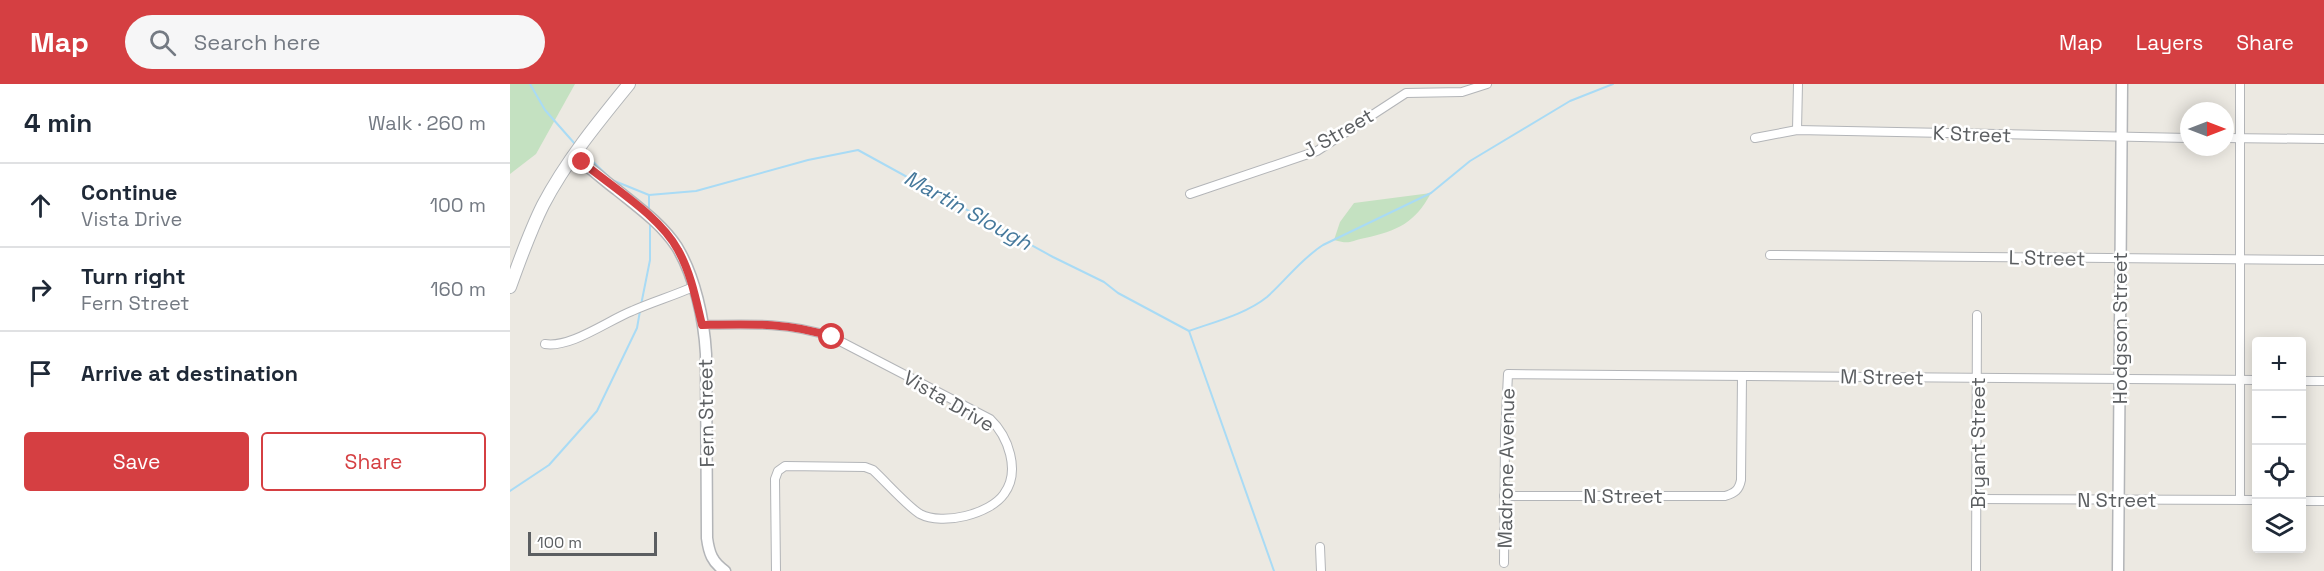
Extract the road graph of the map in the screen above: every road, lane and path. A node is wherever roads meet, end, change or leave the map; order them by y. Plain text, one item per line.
1 (630, 84) edge
2 (1487, 84) edge
3 (1798, 84) edge
4 (2122, 84) edge
5 (2240, 84) edge
6 (1797, 130) junction
7 (1755, 138) dead end
8 (2122, 138) junction
9 (2180, 138) edge
10 (2234, 138) edge
11 (2241, 138) junction
12 (2324, 139) edge
13 (573, 156) junction
14 (1190, 194) dead end
15 (1770, 255) dead end
16 (2120, 259) junction
17 (2240, 260) junction
18 (2324, 260) edge
19 (510, 286) edge
20 (693, 288) junction
21 (1977, 315) dead end
22 (702, 325) junction
23 (545, 344) dead end
24 (1508, 374) joint
25 (1742, 376) junction
26 (1978, 378) junction
27 (2120, 378) junction
28 (2240, 380) junction
29 (2252, 380) edge
30 (2306, 381) edge
31 (2324, 381) edge
32 (1504, 495) junction
33 (1977, 499) junction
34 (2119, 500) junction
35 (2240, 500) junction
36 (2252, 500) edge
37 (2306, 501) edge
38 (2324, 501) edge
39 (1320, 547) dead end
40 (1504, 563) dead end
41 (725, 571) edge
42 (776, 571) edge
43 (1320, 571) edge
44 (1976, 571) edge
45 (2118, 571) edge

1 - 13 main road
2 - 14 street, J Street
3 - 6 street
4 - 8 street, Hodgson Street
5 - 11 street
6 - 7 street, K Street
6 - 8 street, K Street
8 - 9 street, K Street
8 - 16 street, Hodgson Street
10 - 11 street
11 - 12 street
11 - 17 street
13 - 19 main road
13 - 20 street, Fern Street
15 - 16 street, L Street
16 - 17 street, L Street
16 - 27 street, Hodgson Street
17 - 18 street, L Street
17 - 28 street
20 - 22 street, Fern Street
20 - 23 street
21 - 26 street, Bryant Street
22 - 41 street, Fern Street
22 - 42 street, Vista Drive
24 - 25 street, M Street
24 - 32 street, Madrone Avenue
25 - 26 street, M Street
25 - 32 street, N Street
26 - 27 street, M Street
26 - 33 street, Bryant Street
27 - 28 street, M Street
27 - 34 street, Hodgson Street
28 - 29 street, M Street
28 - 35 street
30 - 31 street
32 - 40 street, Madrone Avenue
33 - 34 street, N Street
33 - 44 street, Bryant Street
34 - 35 street, N Street
34 - 45 street, Hodgson Street
35 - 36 street, N Street
37 - 38 street
39 - 43 street

